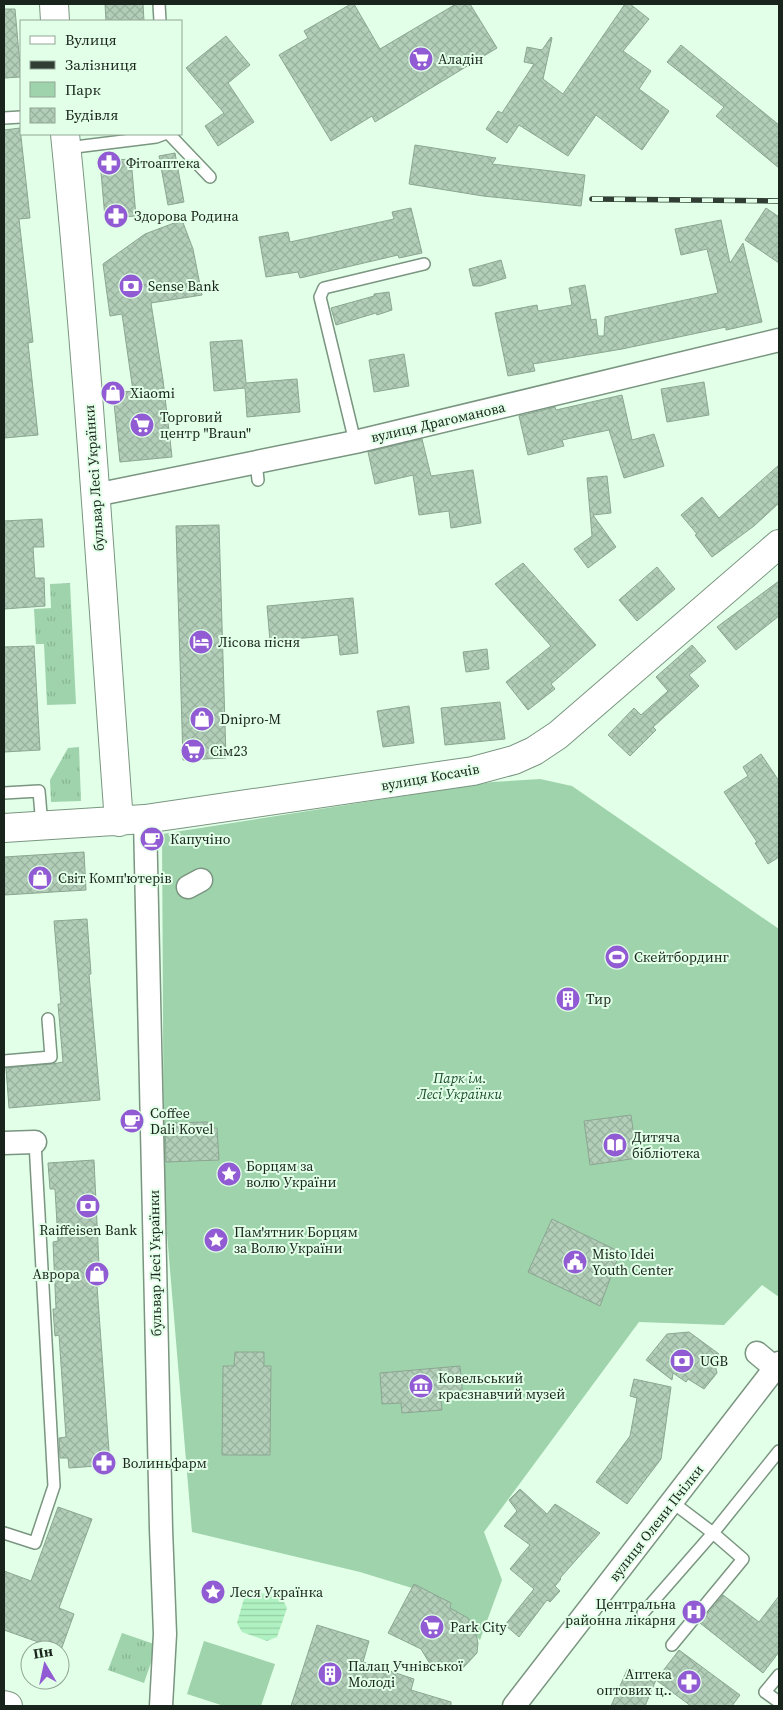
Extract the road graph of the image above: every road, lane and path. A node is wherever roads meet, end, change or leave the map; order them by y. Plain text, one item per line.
1 (54, 4) edge
2 (158, 4) edge
3 (55, 20) edge
4 (160, 20) edge
5 (20, 117) edge
6 (4, 118) edge
7 (161, 135) edge
8 (169, 135) edge
9 (66, 141) edge
10 (210, 177) dead end
11 (424, 264) dead end
12 (779, 340) edge
13 (355, 442) junction
14 (95, 495) junction
15 (779, 544) edge
16 (4, 793) edge
17 (132, 820) junction
18 (42, 826) junction
19 (4, 828) edge
20 (48, 1019) dead end
21 (4, 1062) edge
22 (35, 1142) joint
23 (4, 1143) edge
24 (757, 1353) dead end
25 (777, 1366) edge
26 (779, 1451) edge
27 (672, 1502) junction
28 (4, 1533) edge
29 (713, 1533) junction
30 (643, 1612) dead end
31 (672, 1644) dead end
32 (779, 1676) edge
33 (779, 1702) edge
34 (4, 1705) edge
35 (8, 1706) edge
36 (160, 1706) edge
37 (514, 1706) edge

1 - 3 street
2 - 4 lane
5 - 6 lane
7 - 9 lane
8 - 10 lane
9 - 14 street, бульвар Лесі Українки
11 - 13 lane
12 - 13 street, вулиця Драгоманова
13 - 14 street, вулиця Драгоманова
14 - 17 street, бульвар Лесі Українки
15 - 17 street, вулиця Косачів
16 - 18 lane
17 - 18 street, вулиця Косачів
17 - 36 street, бульвар Лесі Українки
18 - 19 street, вулиця Косачів
20 - 21 lane
22 - 23 street
22 - 28 lane
24 - 25 street
25 - 27 street, вулиця Олени Пчілки
26 - 29 lane
27 - 29 lane
27 - 37 street, вулиця Олени Пчілки
29 - 30 lane
29 - 31 lane
32 - 33 lane
34 - 35 street

